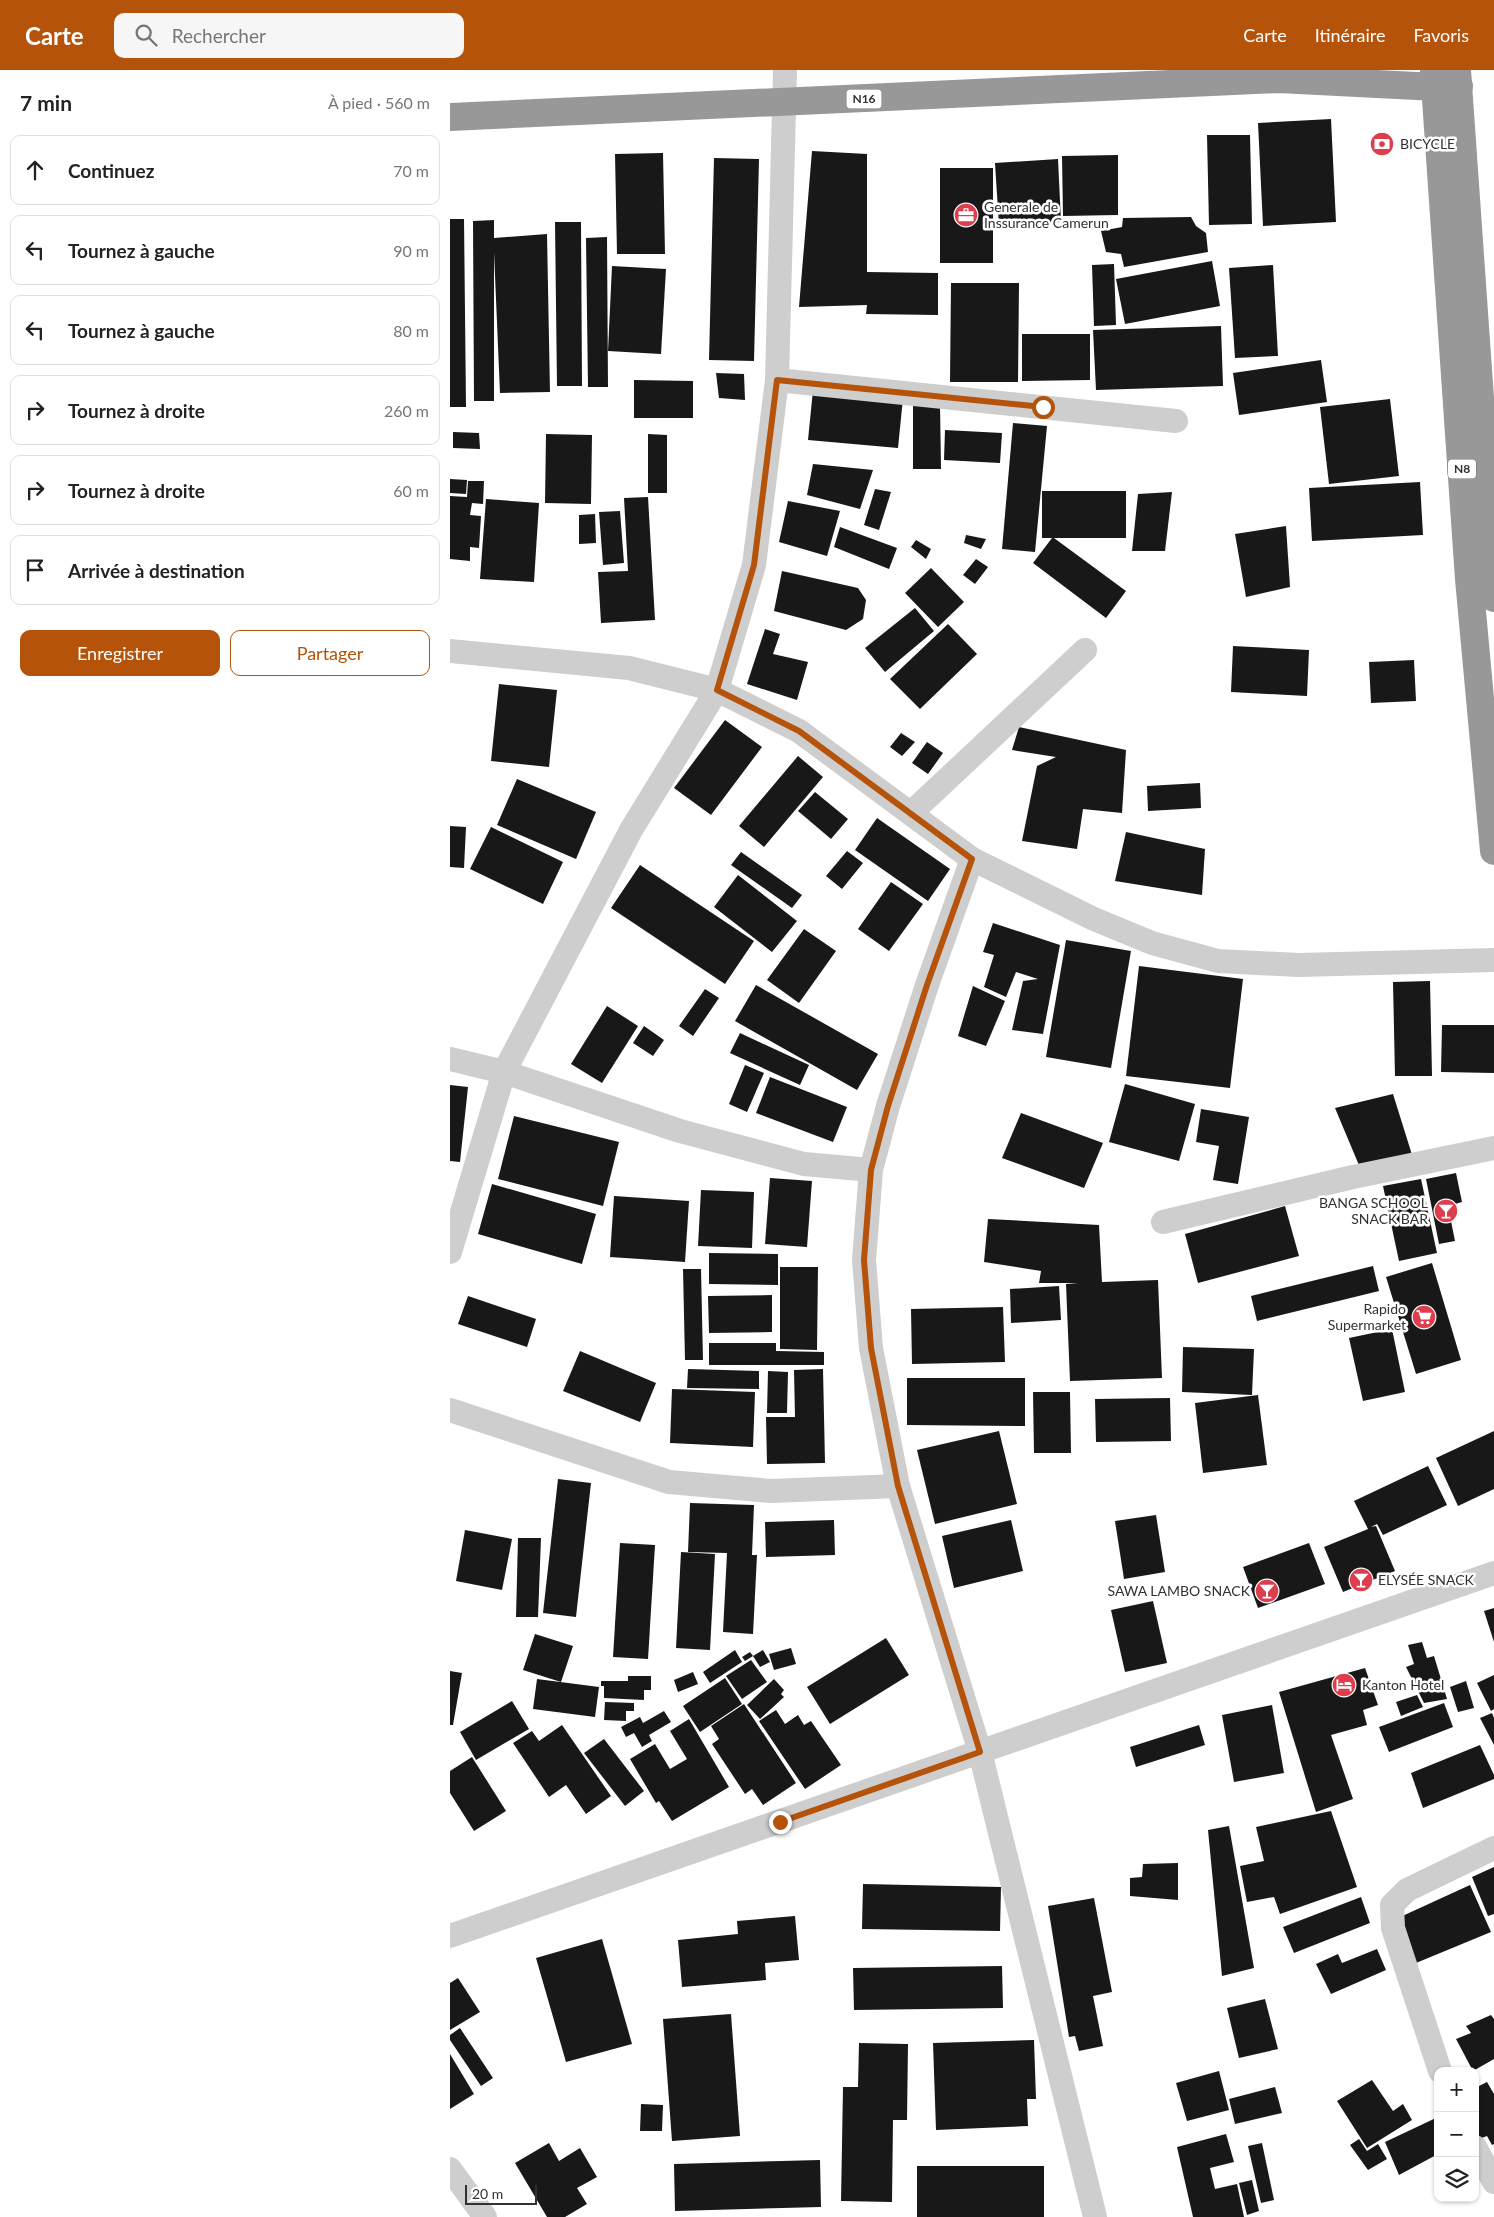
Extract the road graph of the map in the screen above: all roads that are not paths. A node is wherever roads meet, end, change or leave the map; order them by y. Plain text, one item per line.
1 (785, 70) edge
2 (1324, 70) edge
3 (1446, 78) edge
4 (1279, 79) junction
5 (784, 102) junction
6 (450, 117) edge
7 (777, 380) junction
8 (1176, 421) dead end
9 (1494, 598) edge
10 (1085, 650) dead end
11 (450, 651) edge
12 (717, 690) junction
13 (1488, 717) edge
14 (911, 814) junction
15 (1494, 851) edge
16 (972, 859) junction
17 (1494, 960) edge
18 (450, 1059) edge
19 (504, 1072) junction
20 (1494, 1148) edge
21 (871, 1170) junction
22 (1163, 1222) dead end
23 (450, 1252) edge
24 (450, 1410) edge
25 (898, 1486) junction
26 (1494, 1572) edge
27 (980, 1752) junction
28 (1494, 1848) edge
29 (450, 1936) edge
30 (1439, 2067) edge
31 (1479, 2154) edge
32 (450, 2169) edge
33 (1494, 2182) edge
34 (485, 2217) edge
35 (1094, 2217) edge

1 - 5 street
2 - 4 highway, N16
3 - 4 highway, N16
3 - 9 highway, N8
3 - 13 highway, N8
4 - 5 highway, N16
5 - 6 highway, N16
5 - 7 street
7 - 8 street
7 - 12 street
10 - 14 street
11 - 12 street
12 - 14 street
12 - 19 street
13 - 15 highway, N8
14 - 16 street
16 - 17 street
16 - 21 street
18 - 19 street
19 - 21 street
19 - 23 street
20 - 22 street
21 - 25 street
24 - 25 street
25 - 27 street
26 - 27 street
27 - 29 street
27 - 35 street
28 - 30 street
31 - 33 street
32 - 34 street

